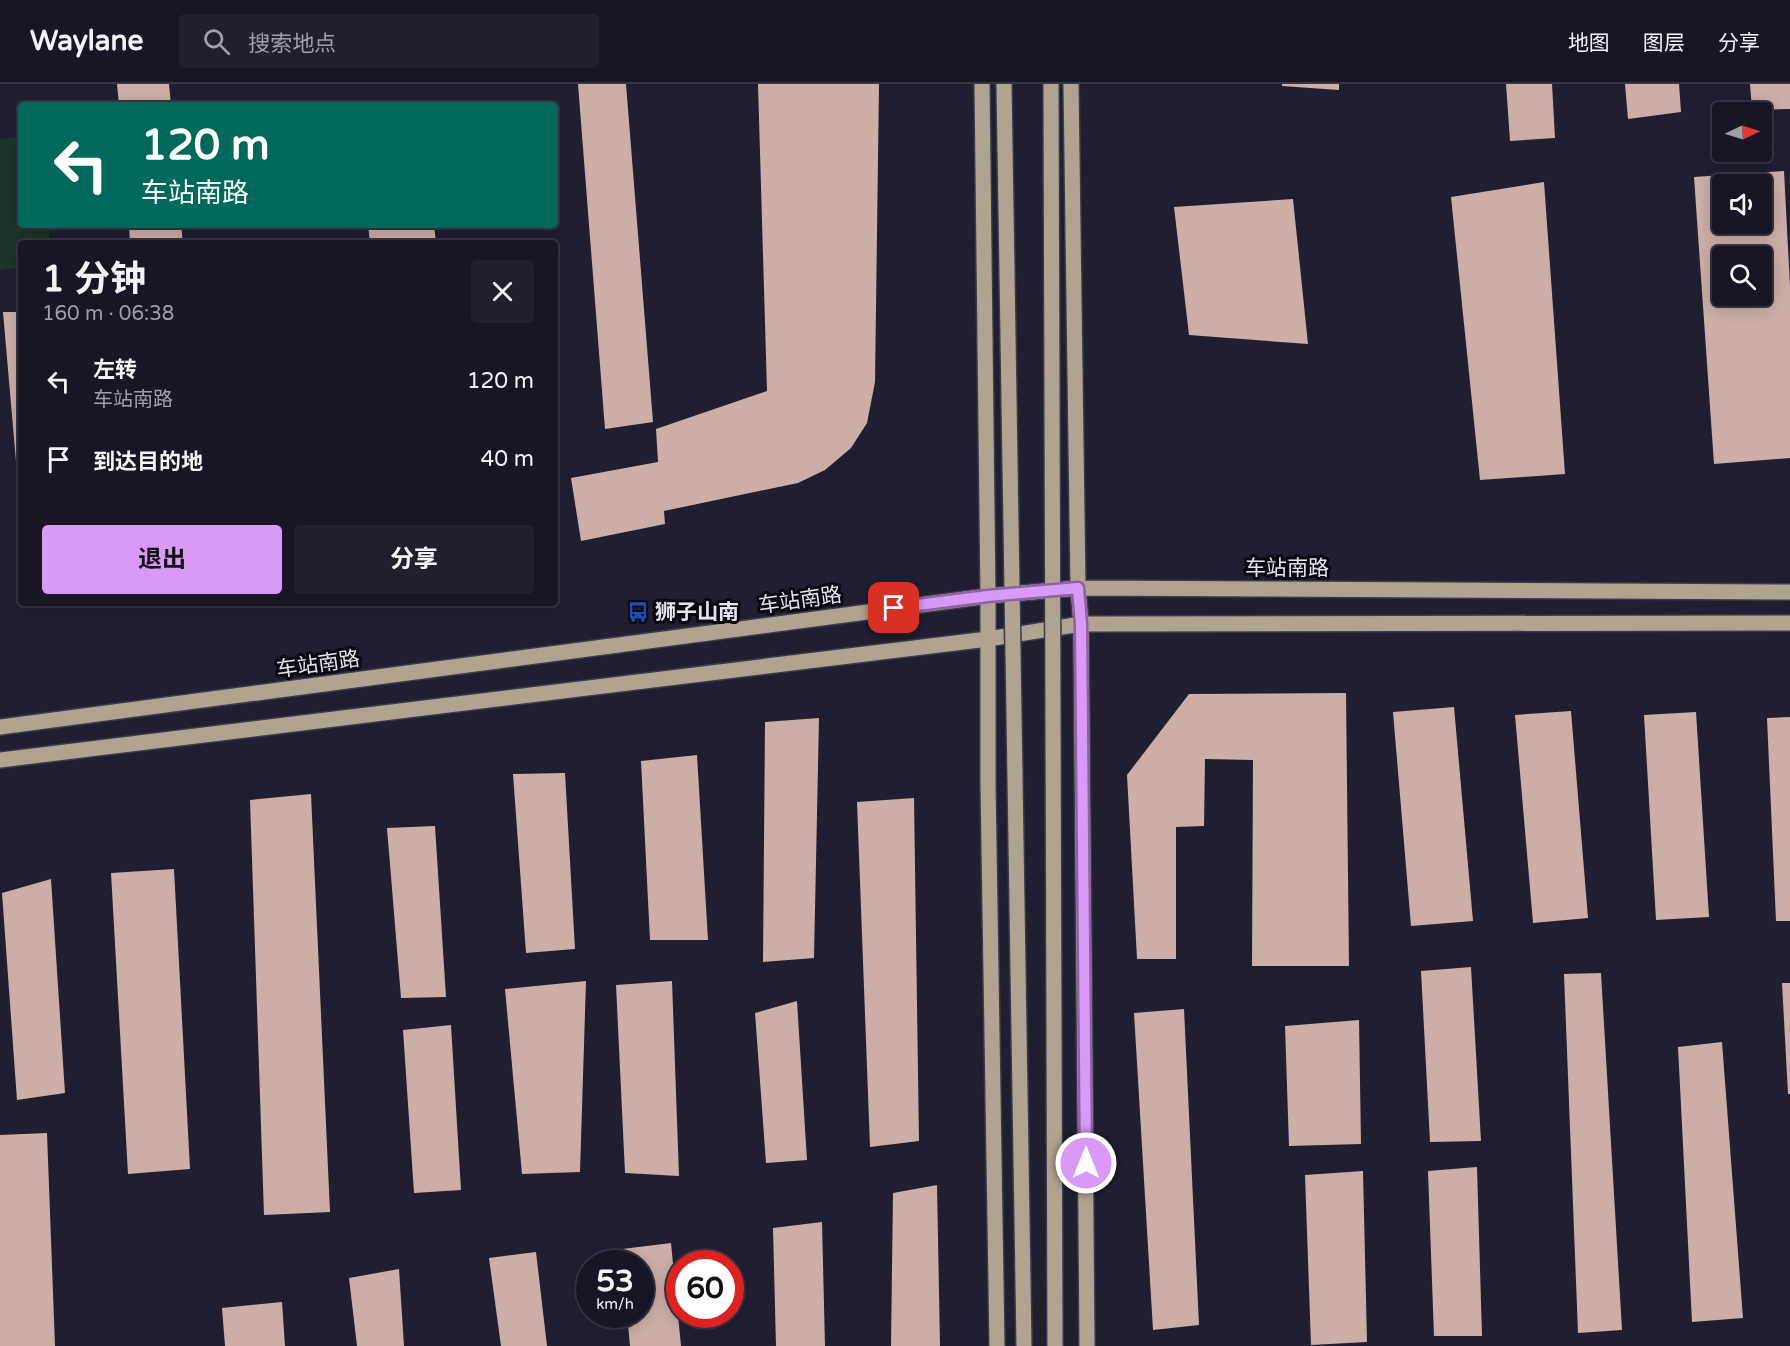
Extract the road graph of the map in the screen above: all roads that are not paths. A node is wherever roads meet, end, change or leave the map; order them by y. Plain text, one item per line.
1 (982, 84) edge
2 (1004, 84) edge
3 (1051, 84) edge
4 (1071, 84) edge
5 (1078, 588) junction
6 (1790, 592) edge
7 (988, 596) junction
8 (1790, 622) edge
9 (1081, 624) junction
10 (988, 639) junction
11 (0, 727) edge
12 (0, 760) edge
13 (997, 1346) edge
14 (1024, 1346) edge
15 (1054, 1346) edge
16 (1087, 1346) edge

1 - 7 main road
2 - 14 main road, bridge
3 - 15 main road, bridge
4 - 5 main road
5 - 6 main road, 车站南路
5 - 7 main road, 车站南路
5 - 9 main road
7 - 10 main road
7 - 11 main road, 车站南路
8 - 9 main road
9 - 10 main road
9 - 16 main road
10 - 12 main road
10 - 13 main road

